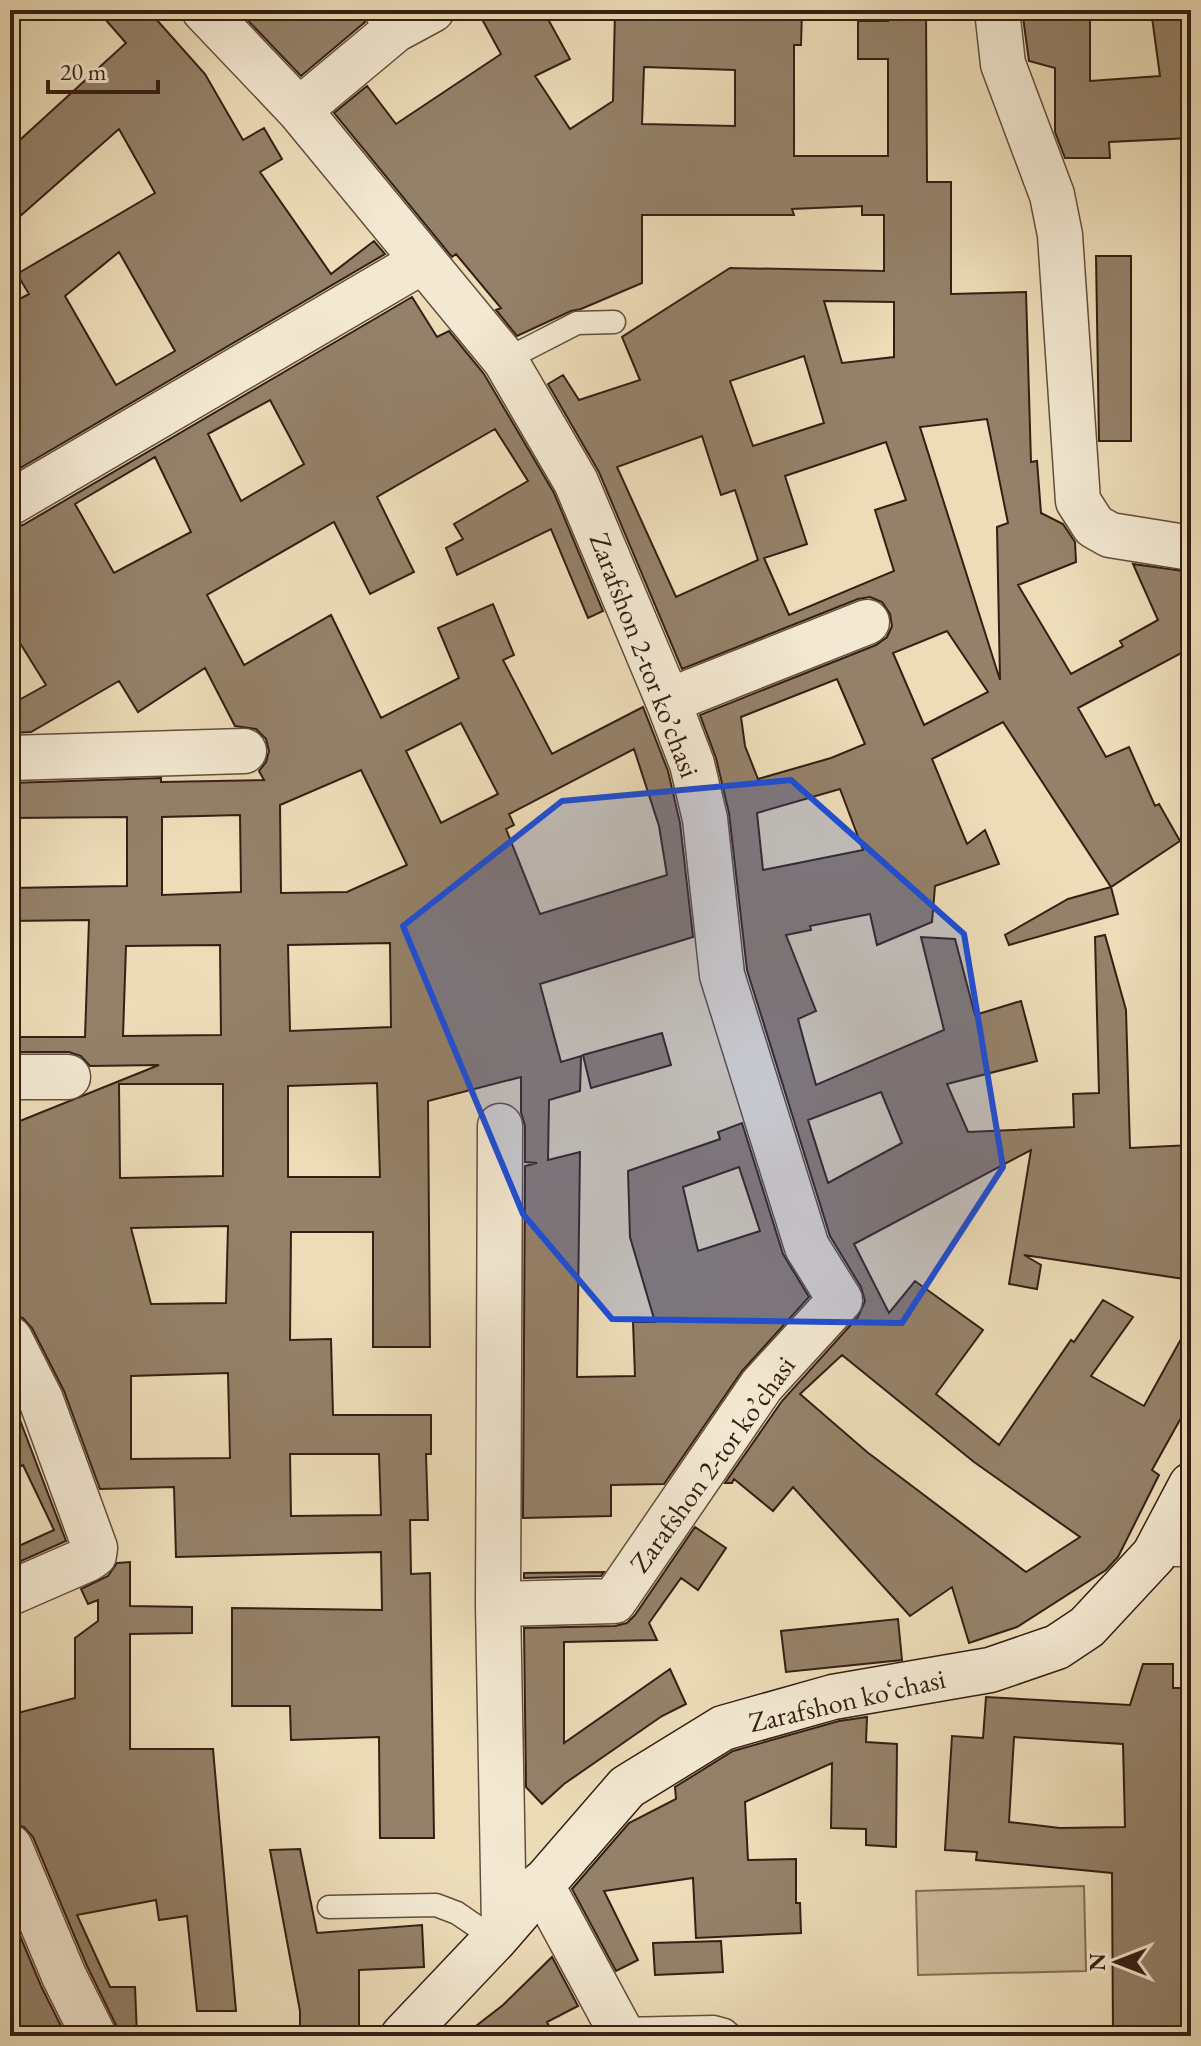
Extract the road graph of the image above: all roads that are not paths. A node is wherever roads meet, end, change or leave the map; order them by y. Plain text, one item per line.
1 (204, 10) edge
2 (997, 10) edge
3 (405, 17) edge
4 (299, 110) junction
5 (423, 261) junction
6 (614, 322) dead end
7 (505, 360) junction
8 (10, 503) edge
9 (1191, 548) edge
10 (867, 622) dead end
11 (668, 701) junction
12 (244, 751) dead end
13 (10, 758) edge
14 (10, 1077) edge
15 (68, 1077) dead end
16 (500, 1126) dead end
17 (10, 1339) edge
18 (1191, 1485) edge
19 (1173, 1555) edge
20 (10, 1593) edge
21 (498, 1604) junction
22 (10, 1847) edge
23 (541, 1884) junction
24 (329, 1907) dead end
25 (500, 1933) junction
26 (621, 2033) edge
27 (94, 2036) edge
28 (403, 2036) edge
29 (732, 2036) edge

1 - 4 street, Zarafshon 2-tor koʼchasi
2 - 9 street
3 - 4 street
4 - 5 street, Zarafshon 2-tor koʼchasi
5 - 7 street, Zarafshon 2-tor koʼchasi
5 - 8 street
6 - 7 lane
7 - 11 street, Zarafshon 2-tor koʼchasi
10 - 11 street
11 - 21 street, Zarafshon 2-tor koʼchasi
12 - 13 street
14 - 15 street
16 - 21 street
17 - 20 street
18 - 19 street, Zarafshon koʻchasi
19 - 23 street, Zarafshon koʻchasi
21 - 25 street
22 - 27 street
23 - 25 street, Zarafshon koʻchasi
23 - 26 street
24 - 25 lane
25 - 28 street, Zarafshon koʻchasi
26 - 29 lane

